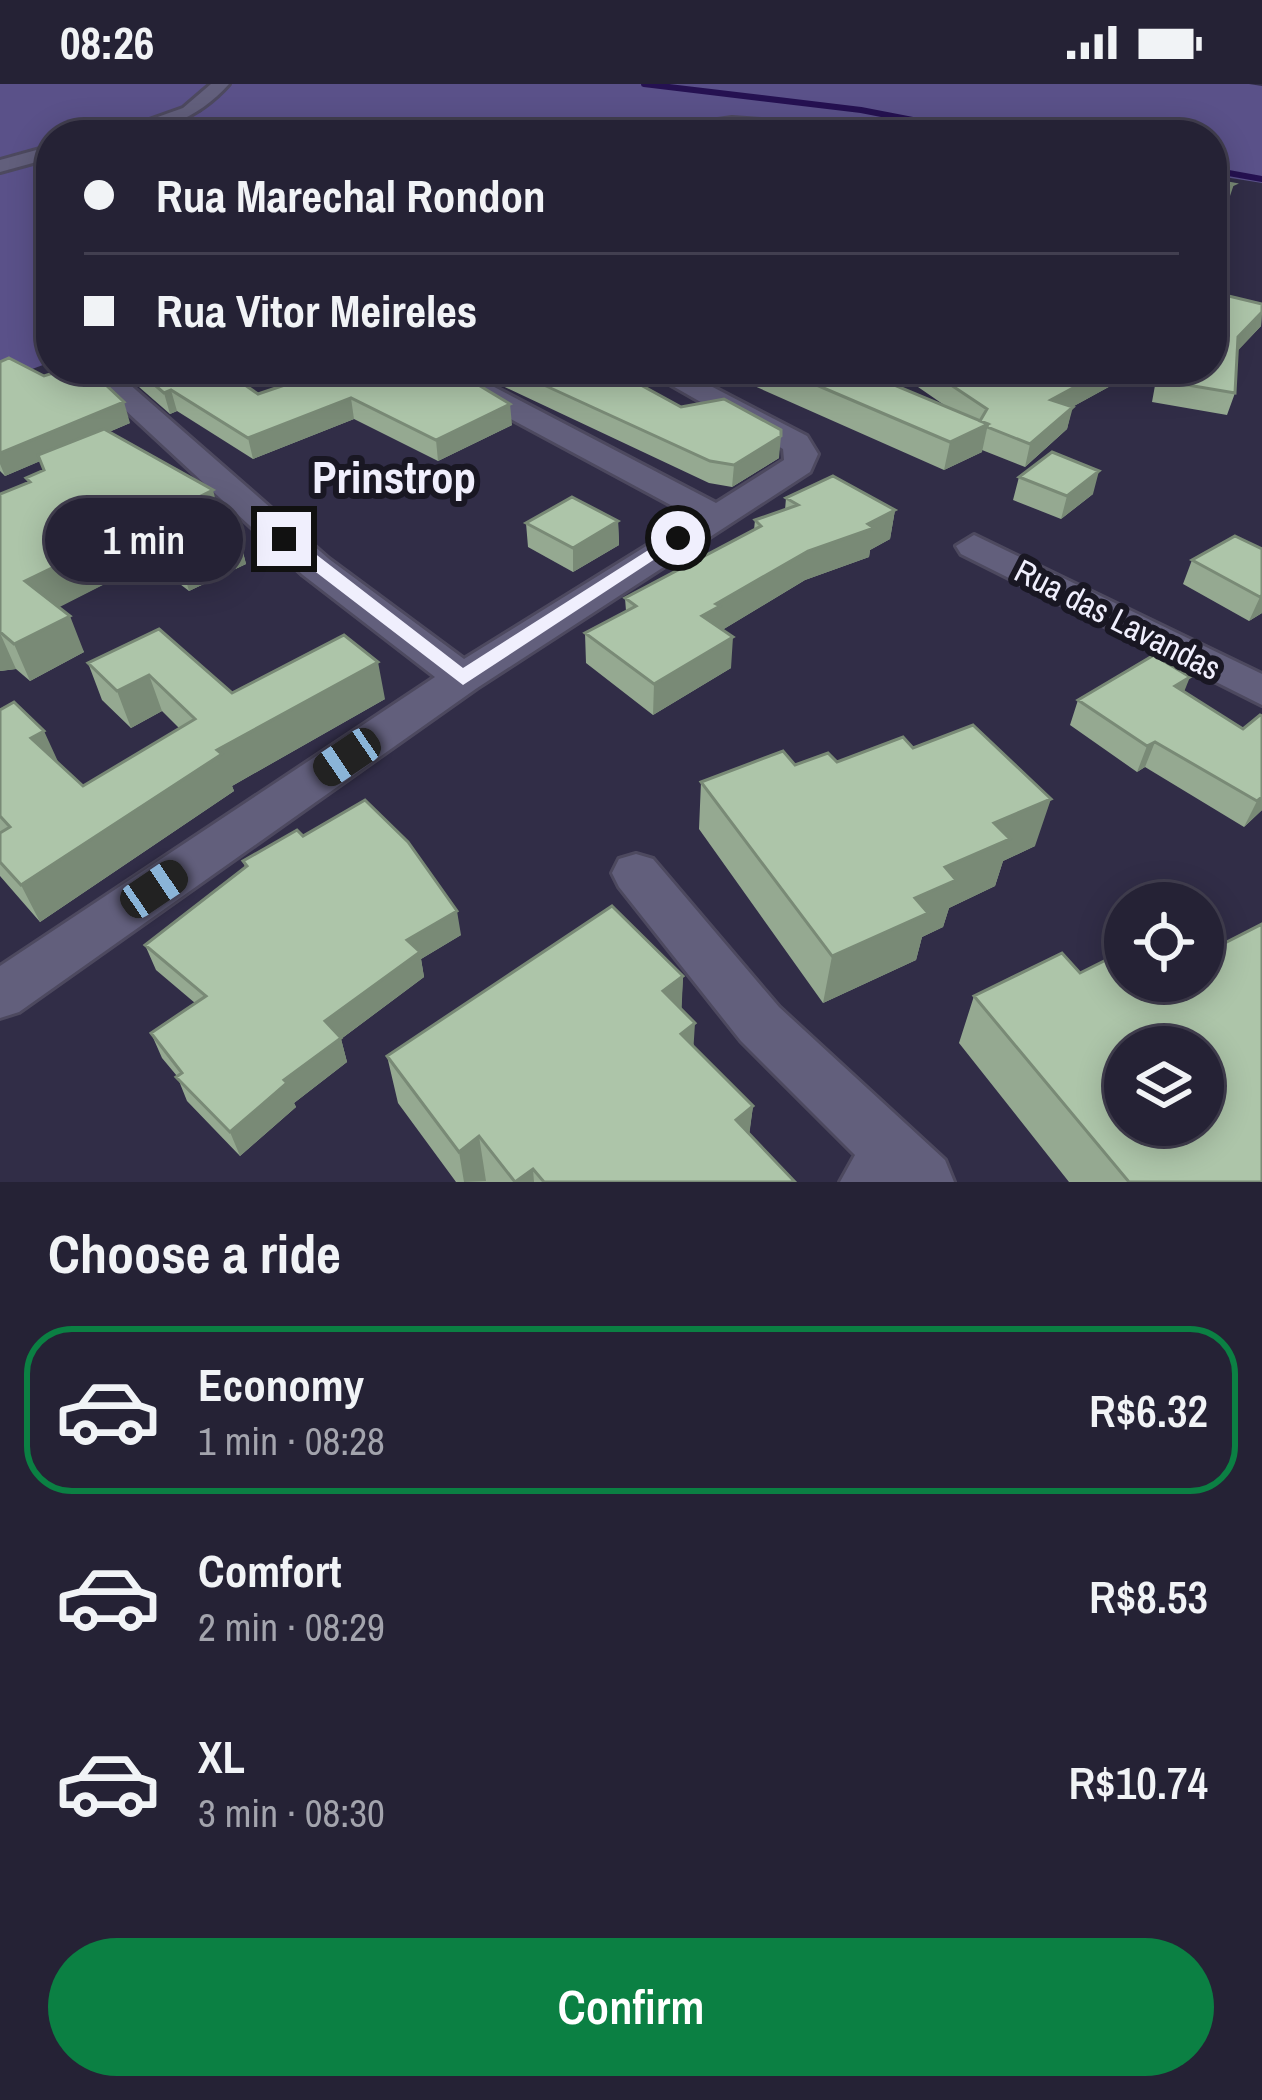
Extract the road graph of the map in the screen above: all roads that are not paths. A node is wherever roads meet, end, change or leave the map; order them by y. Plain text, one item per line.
1 (221, 84) edge
2 (164, 120) edge
3 (36, 156) edge
4 (0, 166) edge
5 (111, 384) edge
6 (467, 384) edge
7 (686, 384) edge
8 (157, 427) junction
9 (118, 444) edge
10 (714, 515) junction
11 (974, 547) dead end
12 (463, 678) junction
13 (1262, 691) edge
14 (636, 873) dead end
15 (0, 994) edge
16 (897, 1174) edge

1 - 2 street
3 - 4 street
5 - 8 street
6 - 10 street
7 - 10 street
8 - 9 street
8 - 12 street
10 - 12 street
11 - 13 street, Rua das Lavandas
12 - 15 street
14 - 16 street

